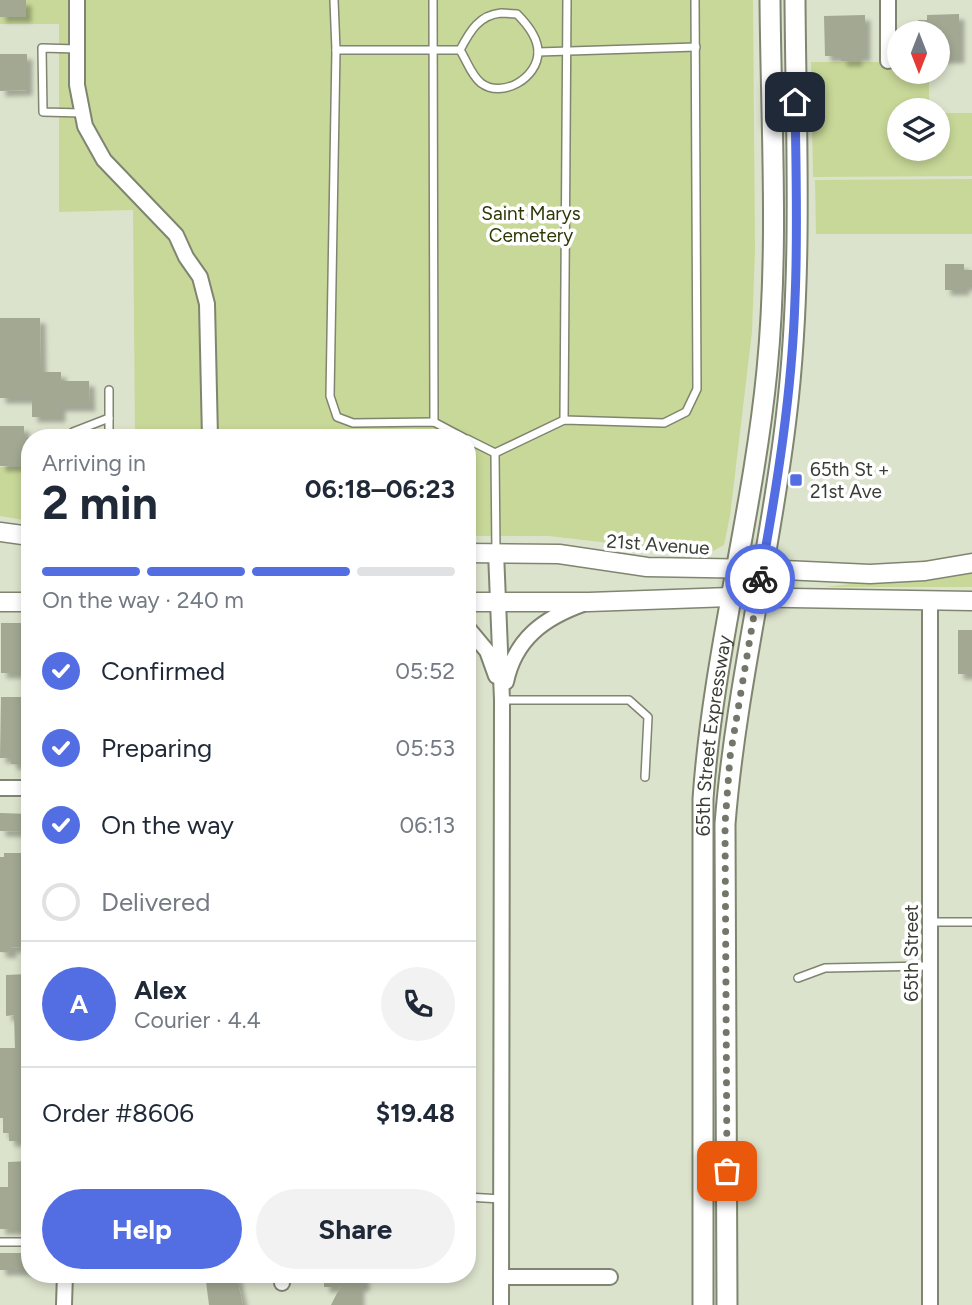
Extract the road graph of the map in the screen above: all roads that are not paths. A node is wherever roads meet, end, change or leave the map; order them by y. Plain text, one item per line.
1 (77, 0) edge
2 (334, 0) edge
3 (433, 0) edge
4 (567, 0) edge
5 (695, 0) edge
6 (770, 0) edge
7 (795, 0) edge
8 (888, 0) edge
9 (888, 21) edge
10 (696, 47) junction
11 (77, 49) junction
12 (336, 50) junction
13 (433, 50) junction
14 (460, 50) junction
15 (567, 50) junction
16 (538, 52) junction
17 (83, 113) junction
18 (109, 390) dead end
19 (109, 418) junction
20 (564, 420) junction
21 (434, 422) junction
22 (81, 429) edge
23 (109, 429) edge
24 (210, 429) edge
25 (448, 429) edge
26 (476, 443) edge
27 (495, 453) junction
28 (0, 532) edge
29 (21, 535) edge
30 (476, 552) edge
31 (496, 552) junction
32 (972, 563) edge
33 (735, 569) junction
34 (762, 569) junction
35 (730, 597) junction
36 (757, 598) junction
37 (930, 600) junction
38 (972, 600) edge
39 (0, 602) edge
40 (21, 602) edge
41 (476, 602) edge
42 (498, 602) junction
43 (589, 602) junction
44 (476, 638) edge
45 (502, 700) junction
46 (645, 777) dead end
47 (0, 788) edge
48 (21, 788) edge
49 (930, 922) junction
50 (972, 922) edge
51 (930, 966) junction
52 (798, 978) dead end
53 (476, 1198) edge
54 (501, 1199) junction
55 (0, 1242) edge
56 (21, 1242) edge
57 (501, 1277) junction
58 (610, 1277) dead end
59 (65, 1283) edge
60 (64, 1305) edge
61 (501, 1305) edge
62 (703, 1305) edge
63 (727, 1305) edge
64 (930, 1305) edge

1 - 11 street
2 - 12 lane
3 - 13 lane
4 - 15 lane
5 - 10 lane
6 - 33 main road, 65th Street Expressway
7 - 34 main road, 65th Street Expressway
8 - 9 street
10 - 15 lane
10 - 20 lane
11 - 17 street
11 - 17 lane
12 - 13 lane
12 - 21 lane
13 - 14 lane
13 - 21 lane
14 - 16 lane
14 - 16 lane
15 - 16 lane
15 - 20 lane
17 - 24 street
18 - 19 lane
19 - 22 lane
19 - 23 lane
20 - 27 lane
21 - 25 lane
26 - 27 lane
27 - 31 lane
28 - 29 street
30 - 31 street, 21st Avenue
31 - 33 street, 21st Avenue
31 - 42 street
32 - 34 street, 21st Avenue
33 - 34 street, 21st Avenue
33 - 35 main road, 65th Street Expressway
34 - 36 main road, 65th Street Expressway
35 - 36 street
35 - 43 street
35 - 62 main road, 65th Street Expressway
36 - 37 street
36 - 63 main road, 65th Street Expressway
37 - 38 street
37 - 49 street, 65th Street
39 - 40 street
41 - 42 street
42 - 43 street
42 - 45 street
43 - 45 street
44 - 45 street
45 - 46 lane
45 - 54 street
47 - 48 street
49 - 50 lane
49 - 51 street, 65th Street
51 - 52 lane
51 - 64 street, 65th Street
53 - 54 lane
54 - 57 street
55 - 56 lane
57 - 58 street
57 - 61 street
59 - 60 street

